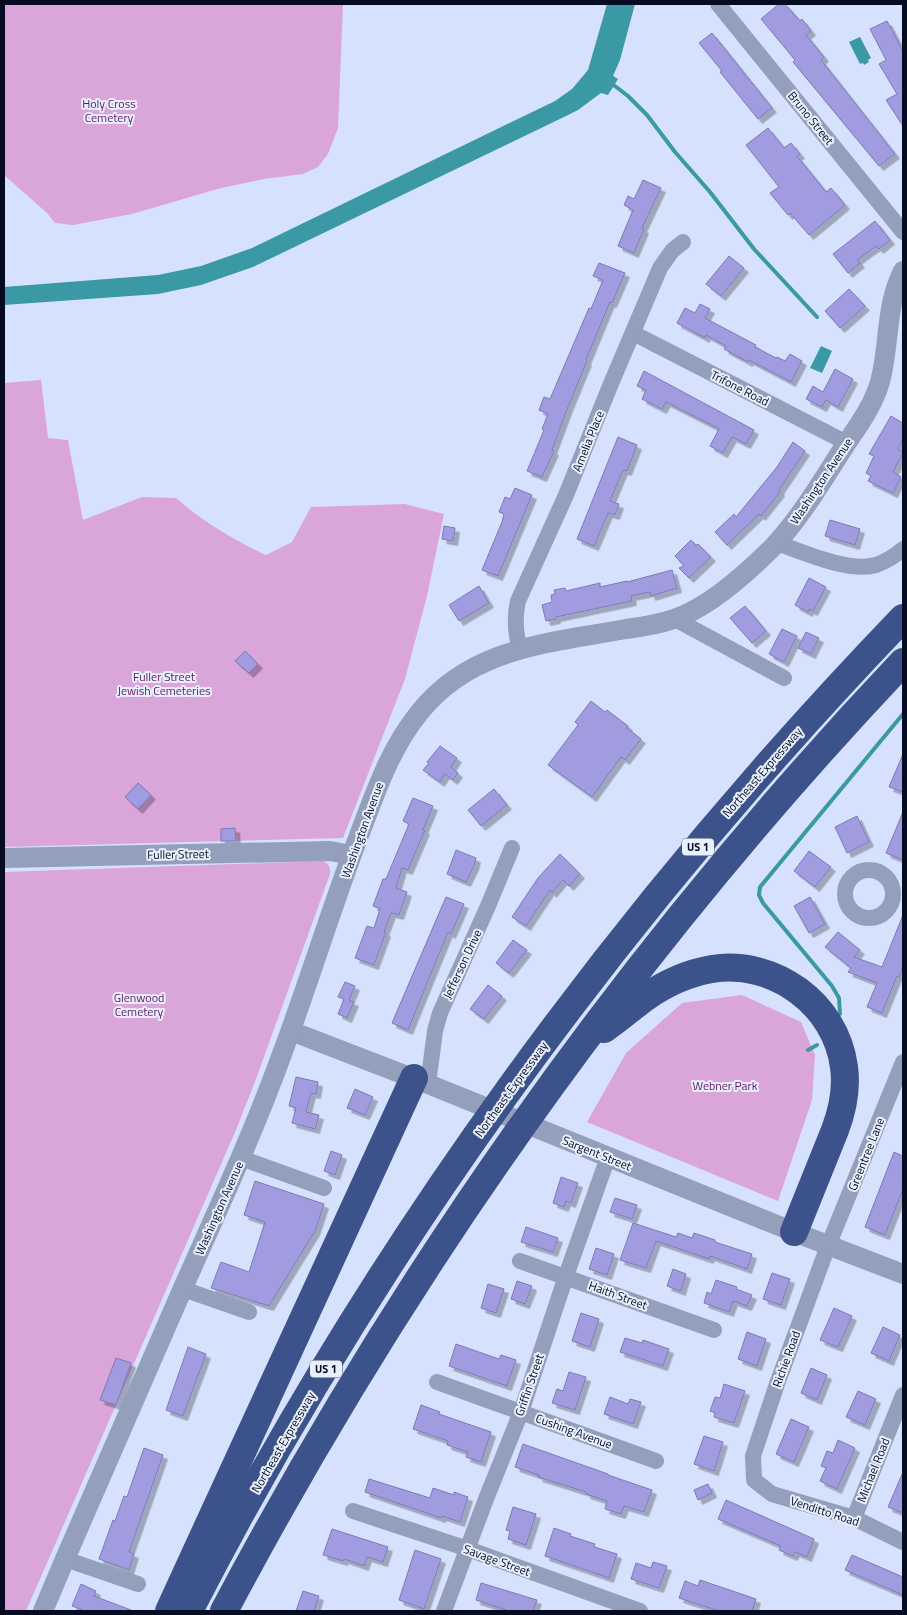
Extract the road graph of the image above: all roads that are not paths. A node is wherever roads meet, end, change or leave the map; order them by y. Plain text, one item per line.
1 (718, 4) edge
2 (903, 232) edge
3 (683, 242) dead end
4 (903, 271) edge
5 (633, 333) junction
6 (847, 443) junction
7 (776, 543) junction
8 (903, 549) edge
9 (903, 618) edge
10 (675, 619) junction
11 (520, 649) junction
12 (903, 662) edge
13 (784, 678) dead end
14 (512, 848) dead end
15 (351, 855) junction
16 (4, 858) edge
17 (291, 1031) junction
18 (580, 1045) junction
19 (903, 1062) edge
20 (421, 1081) junction
21 (608, 1157) junction
22 (241, 1158) junction
23 (324, 1188) dead end
24 (794, 1232) junction
25 (828, 1246) junction
26 (520, 1261) dead end
27 (903, 1274) edge
28 (566, 1276) junction
29 (182, 1289) junction
30 (249, 1312) dead end
31 (714, 1330) dead end
32 (436, 1382) dead end
33 (903, 1394) edge
34 (521, 1412) junction
35 (656, 1461) dead end
36 (754, 1474) joint
37 (353, 1511) dead end
38 (854, 1518) junction
39 (903, 1542) edge
40 (468, 1549) junction
41 (64, 1559) junction
42 (138, 1584) dead end
43 (43, 1611) edge
44 (169, 1611) edge
45 (189, 1611) edge
46 (224, 1611) edge
47 (444, 1611) edge
48 (640, 1611) edge

1 - 2 street, Bruno Street
3 - 5 street, Amelia Place
4 - 6 street, Washington Avenue
5 - 6 street, Trifone Road
5 - 11 street, Amelia Place
6 - 7 street, Washington Avenue
7 - 8 street
7 - 10 street, Washington Avenue
9 - 45 highway, Northeast Expressway / US 1
10 - 11 street, Washington Avenue
10 - 13 street
11 - 15 street, Washington Avenue
12 - 18 highway, US 1
14 - 20 street, Jefferson Drive
15 - 16 street, Fuller Street
15 - 17 street, Washington Avenue
17 - 20 street, Sargent Street
17 - 22 street, Washington Avenue
18 - 24 highway
18 - 46 highway, US 1
19 - 25 street, Greentree Lane
20 - 21 street, Sargent Street
20 - 44 highway
21 - 24 street, Sargent Street
21 - 28 street, Griffin Street
22 - 23 street
22 - 29 street, Washington Avenue
24 - 25 street, Sargent Street
25 - 27 street, Sargent Street
25 - 36 street, Richie Road
26 - 28 street, Haith Street
28 - 31 street, Haith Street
28 - 34 street, Griffin Street
29 - 30 street
29 - 41 street, Washington Avenue
32 - 34 street, Cushing Avenue
33 - 38 street, Michael Road
34 - 35 street, Cushing Avenue
34 - 40 street, Griffin Street
36 - 38 street, Venditto Road
37 - 40 street, Savage Street
38 - 39 street, Venditto Road
40 - 47 street, Griffin Street
40 - 48 street, Savage Street
41 - 42 street
41 - 43 street, Washington Avenue

